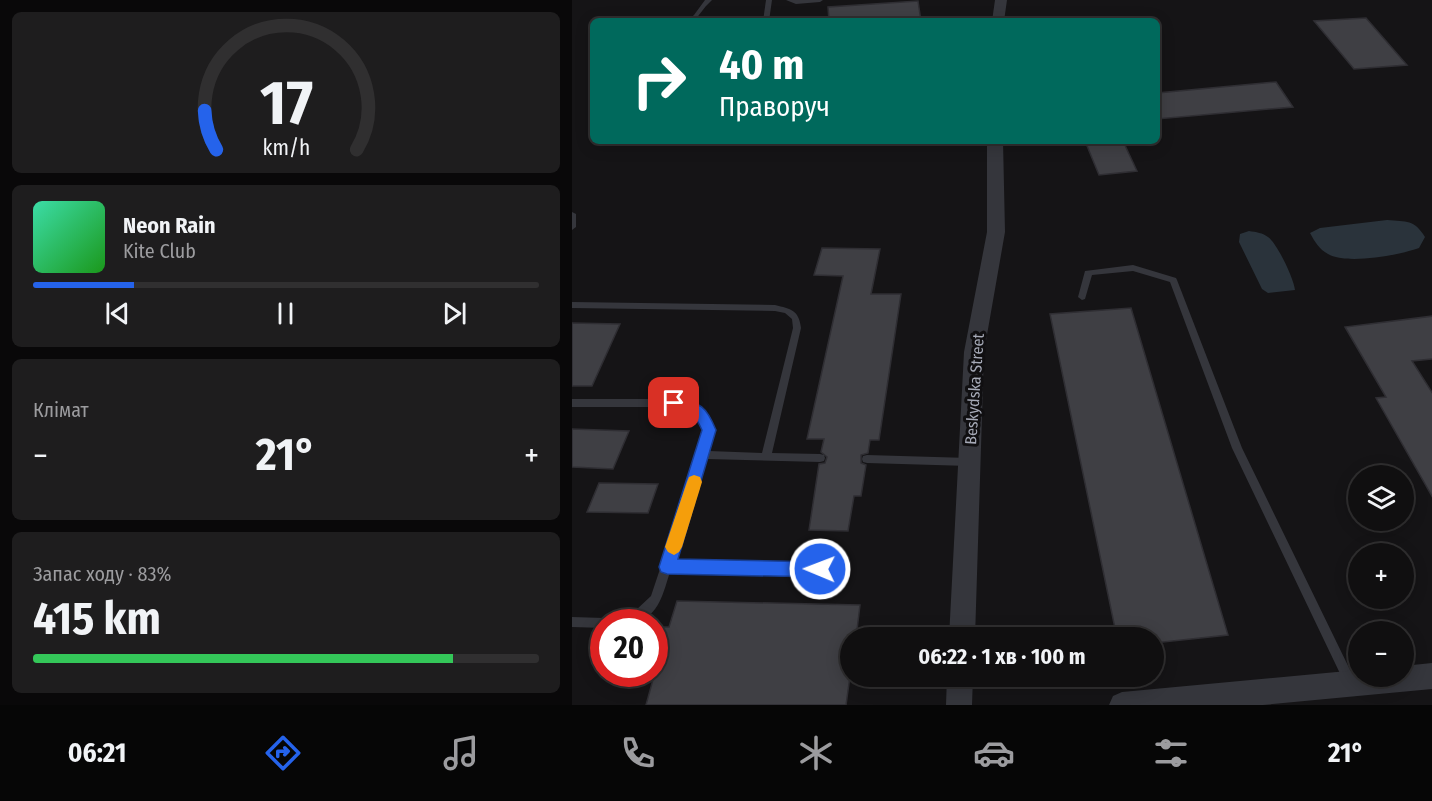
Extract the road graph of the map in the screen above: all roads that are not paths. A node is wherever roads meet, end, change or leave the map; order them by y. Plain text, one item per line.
1 (709, 0) edge
2 (769, 0) edge
3 (788, 0) edge
4 (820, 0) edge
5 (1001, 0) edge
6 (695, 18) edge
7 (766, 18) edge
8 (998, 18) edge
9 (995, 144) edge
10 (572, 214) edge
11 (572, 227) edge
12 (1082, 297) dead end
13 (572, 305) edge
14 (572, 403) edge
15 (703, 455) junction
16 (766, 457) junction
17 (820, 458) dead end
18 (867, 459) dead end
19 (969, 462) junction
20 (667, 567) junction
21 (820, 569) dead end
22 (647, 609) edge
23 (572, 622) edge
24 (590, 622) edge
25 (962, 627) edge
26 (1433, 676) edge
27 (1348, 678) edge
28 (1414, 678) edge
29 (1348, 684) edge
30 (960, 687) edge
31 (959, 705) edge
32 (1122, 705) edge

1 - 6 lane
2 - 7 lane
3 - 4 lane
5 - 8 street
9 - 19 street, Beskydska Street
10 - 11 lane
12 - 27 lane
13 - 16 lane
14 - 15 lane
15 - 16 lane
15 - 20 lane
16 - 17 lane
18 - 19 lane
19 - 25 street, Beskydska Street
20 - 21 lane
20 - 22 lane
23 - 24 lane
26 - 28 street
29 - 32 street
30 - 31 street

